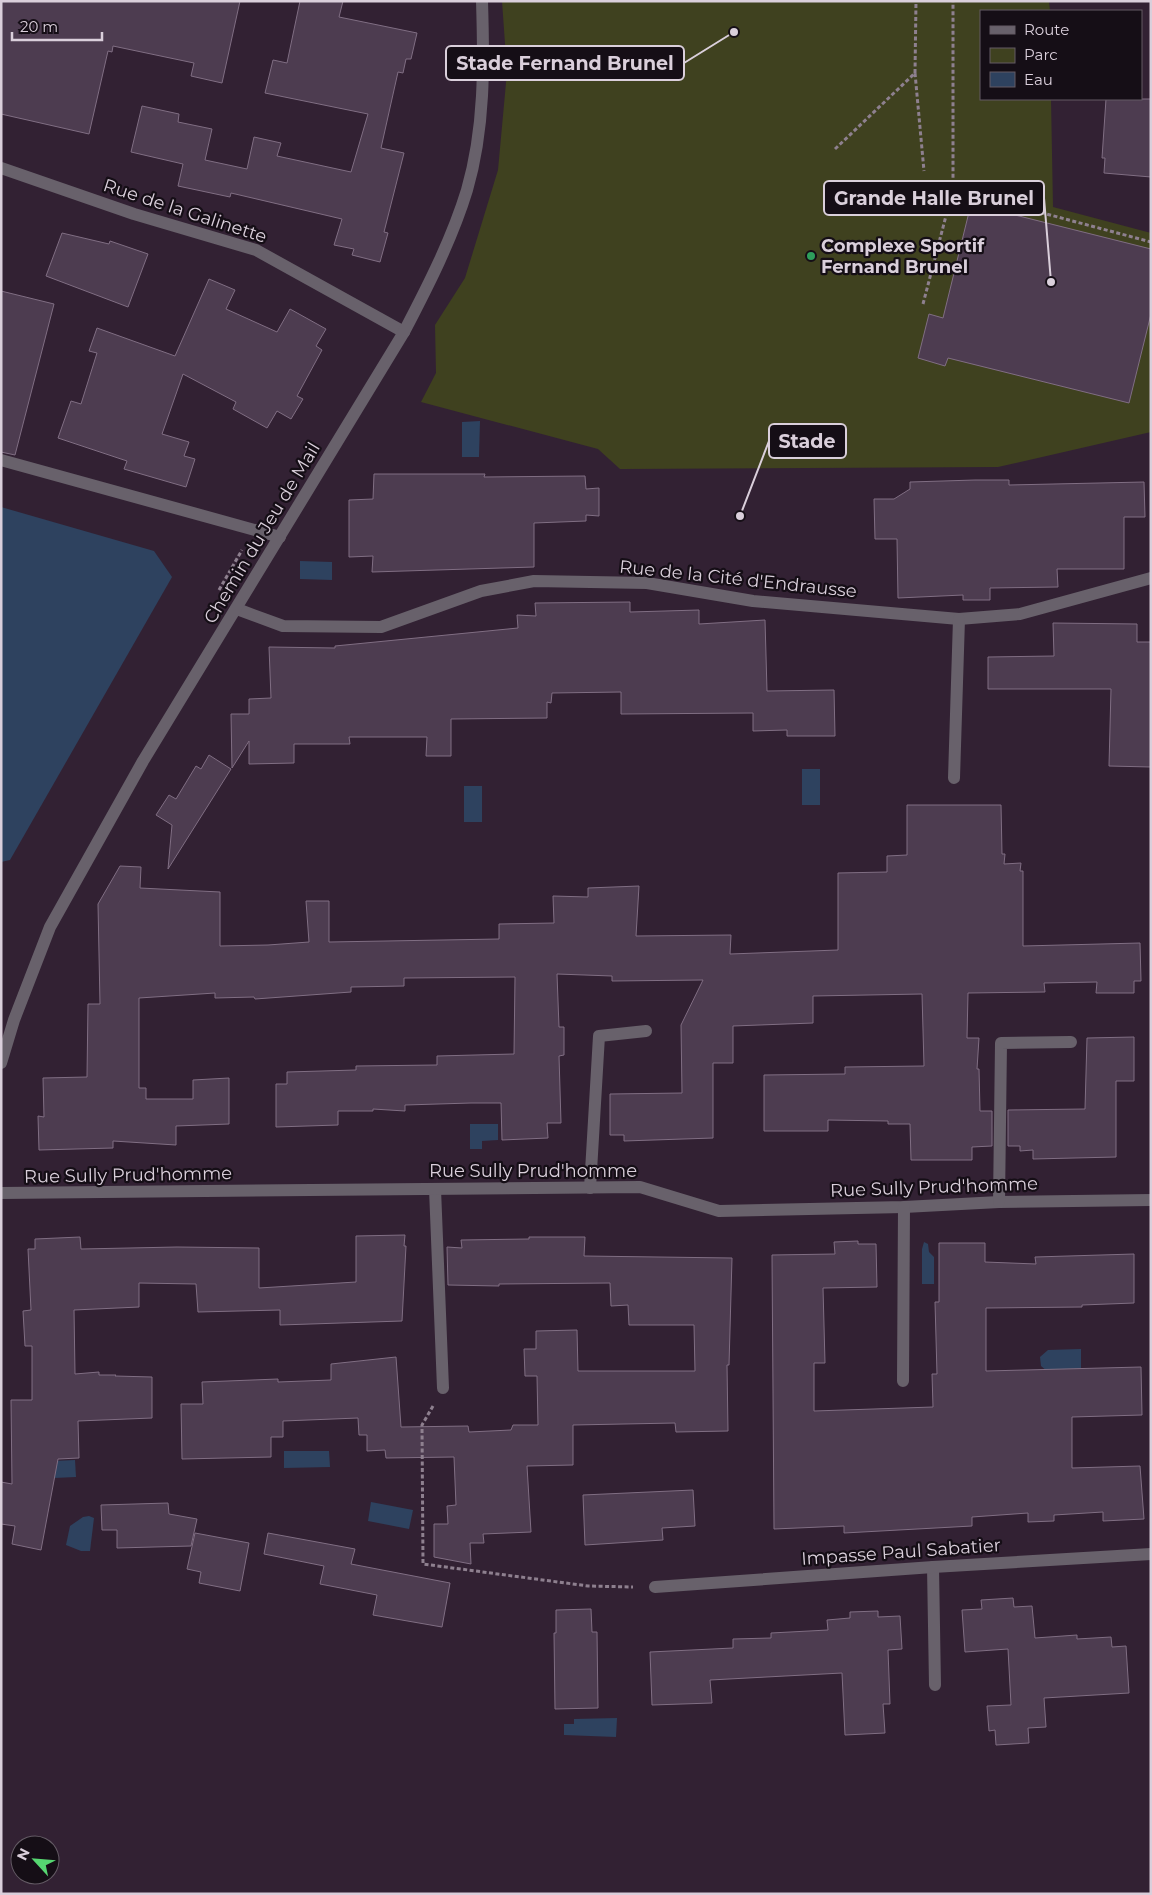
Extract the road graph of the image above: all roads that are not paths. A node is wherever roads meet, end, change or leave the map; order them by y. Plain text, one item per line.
1 (482, 1) edge
2 (1, 168) edge
3 (404, 332) junction
4 (1, 460) edge
5 (280, 537) junction
6 (1151, 578) edge
7 (237, 608) junction
8 (959, 619) junction
9 (954, 778) dead end
10 (646, 1031) dead end
11 (1071, 1042) dead end
12 (2, 1055) edge
13 (590, 1188) junction
14 (434, 1189) junction
15 (1, 1193) edge
16 (1151, 1200) edge
17 (1000, 1202) junction
18 (904, 1207) junction
19 (903, 1381) dead end
20 (443, 1388) road end
21 (1151, 1554) edge
22 (933, 1567) junction
23 (655, 1588) road end
24 (935, 1685) dead end

1 - 3 street, Chemin du Jeu de Mail
2 - 3 street, Rue de la Galinette
3 - 5 street, Chemin du Jeu de Mail
4 - 5 street
5 - 7 street, Chemin du Jeu de Mail
6 - 8 street, Rue de la Cité d'Endrausse
7 - 8 street, Rue de la Cité d'Endrausse
7 - 12 street, Chemin du Jeu de Mail
8 - 9 street
10 - 13 street
11 - 17 street
13 - 14 street, Rue Sully Prud'homme
13 - 18 street, Rue Sully Prud'homme
14 - 15 street, Rue Sully Prud'homme
14 - 20 street
16 - 17 street, Rue Sully Prud'homme
17 - 18 street, Rue Sully Prud'homme
18 - 19 street
21 - 22 street, Impasse Paul Sabatier
22 - 23 street, Impasse Paul Sabatier
22 - 24 street

